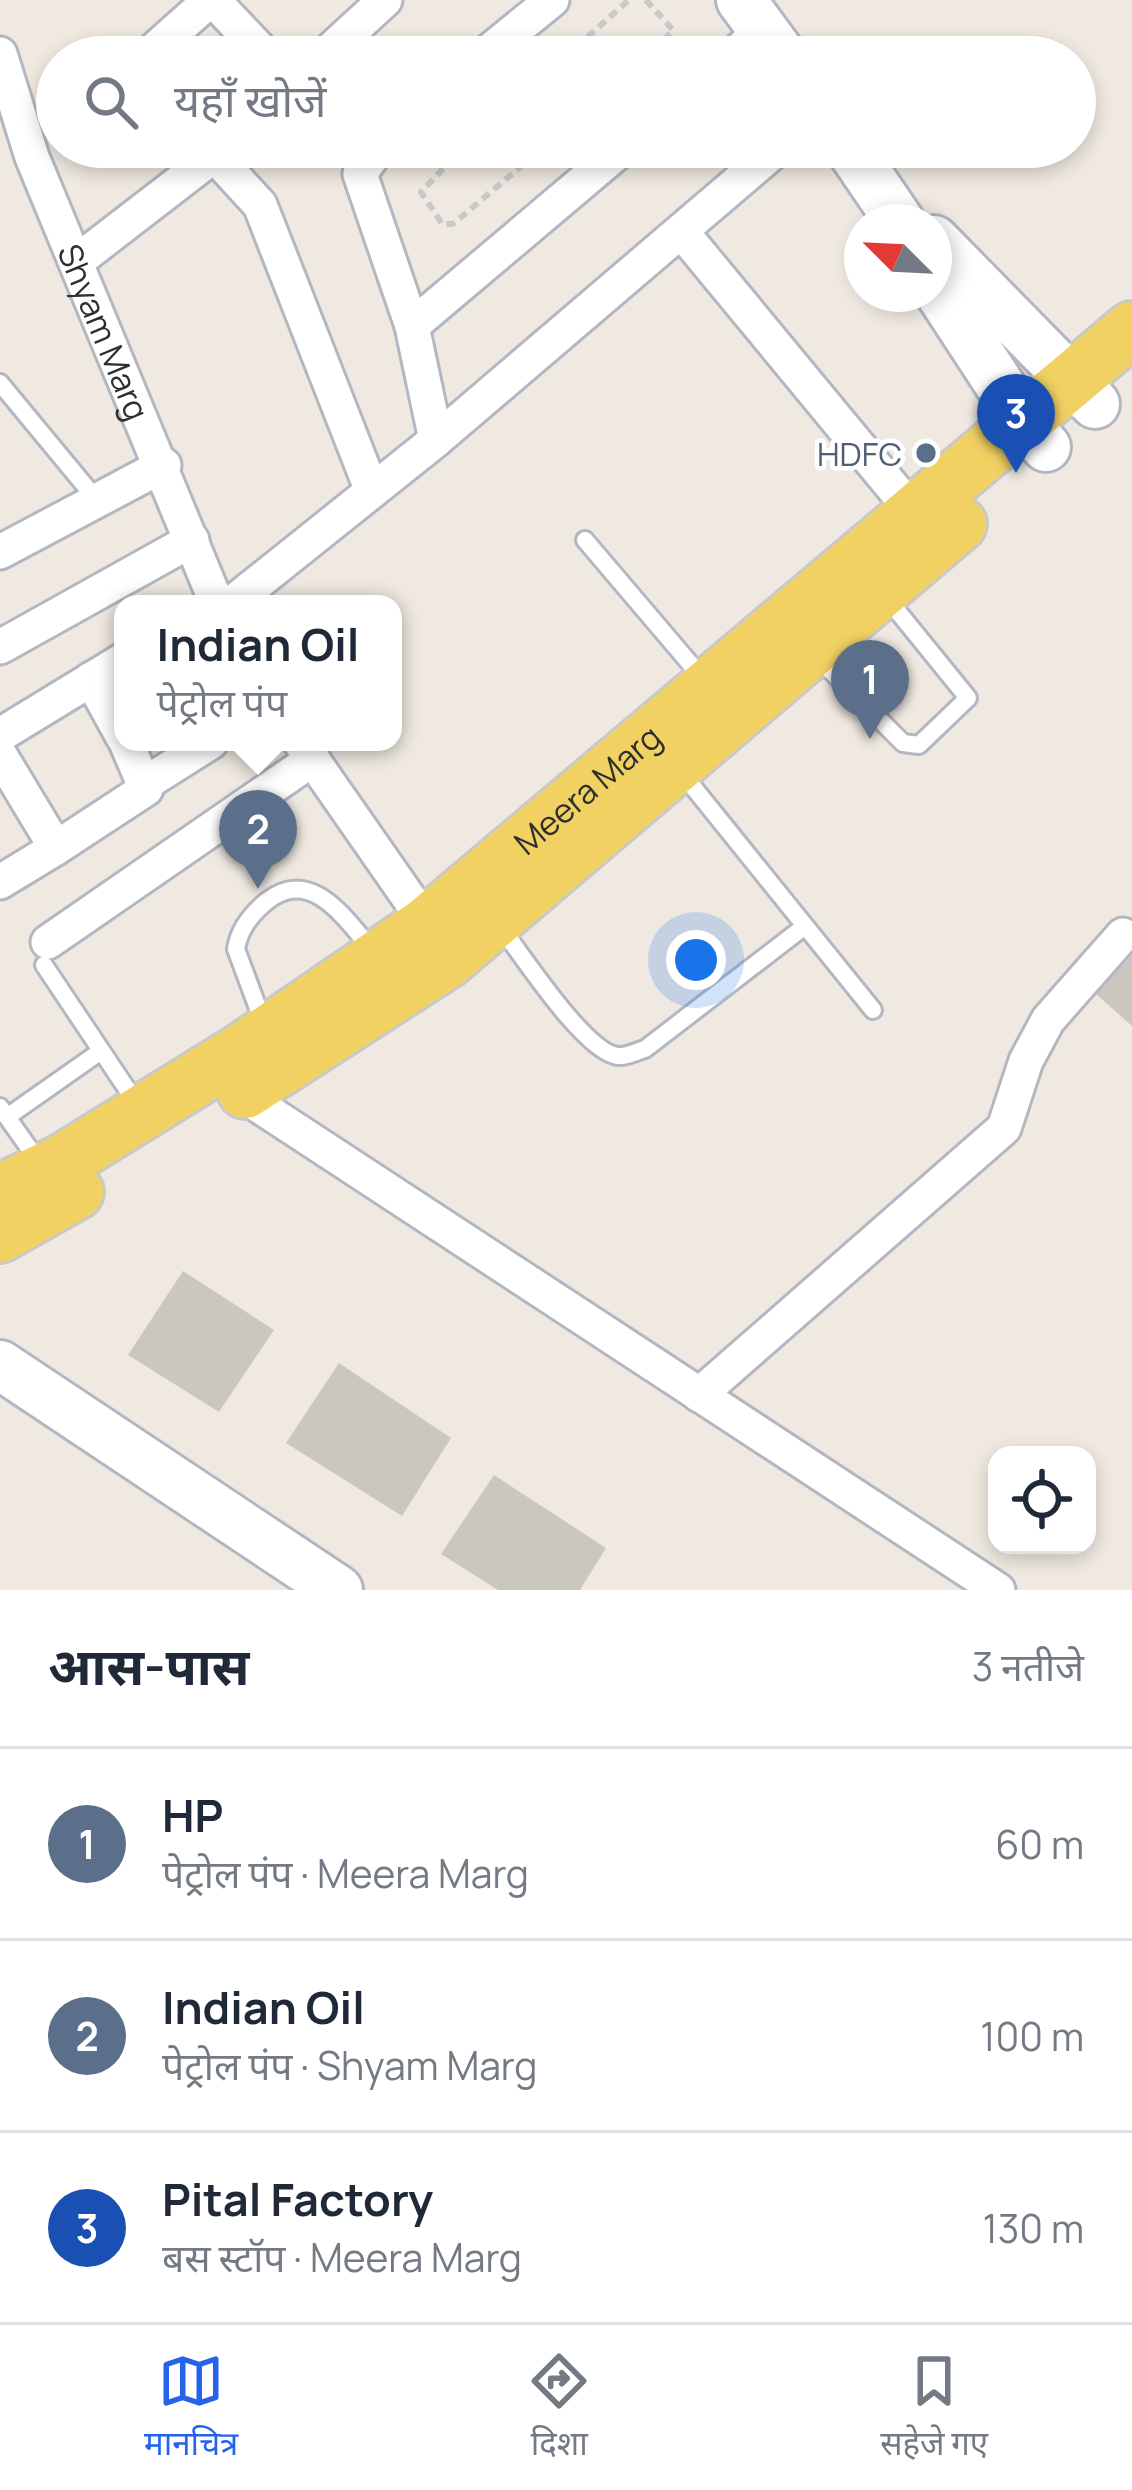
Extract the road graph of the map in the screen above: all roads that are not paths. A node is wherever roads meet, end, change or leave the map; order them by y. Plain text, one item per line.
1 (212, 0) edge
2 (385, 0) edge
3 (552, 0) edge
4 (170, 36) edge
5 (247, 36) edge
6 (346, 36) edge
7 (508, 36) edge
8 (0, 54) edge
9 (36, 128) edge
10 (51, 168) edge
11 (199, 168) edge
12 (232, 168) edge
13 (364, 168) edge
14 (599, 168) edge
15 (754, 168) edge
16 (865, 168) edge
17 (892, 204) edge
18 (681, 231) junction
19 (952, 254) edge
20 (76, 262) junction
21 (952, 311) edge
22 (412, 326) junction
23 (1111, 377) edge
24 (0, 383) edge
25 (1035, 434) junction
26 (436, 440) junction
27 (164, 465) junction
28 (372, 491) junction
29 (96, 499) junction
30 (914, 513) junction
31 (192, 540) junction
32 (585, 540) dead end
33 (0, 552) edge
34 (881, 591) junction
35 (213, 595) edge
36 (243, 595) edge
37 (0, 646) edge
38 (812, 651) junction
39 (114, 665) edge
40 (91, 679) junction
41 (709, 686) junction
42 (114, 722) edge
43 (0, 735) edge
44 (130, 751) edge
45 (197, 751) edge
46 (307, 751) edge
47 (0, 755) edge
48 (676, 766) junction
49 (146, 783) junction
50 (56, 848) junction
51 (0, 882) edge
52 (484, 903) junction
53 (427, 923) junction
54 (805, 926) junction
55 (1123, 934) dead end
56 (46, 953) joint
57 (378, 957) junction
58 (873, 1010) dead end
59 (268, 1033) junction
60 (101, 1051) junction
61 (241, 1094) junction
62 (3, 1112) edge
63 (143, 1112) junction
64 (22, 1181) edge
65 (0, 1235) edge
66 (0, 1365) edge
67 (699, 1394) junction
68 (338, 1590) edge
69 (998, 1590) edge

1 - 4 street
1 - 5 street
2 - 6 street
3 - 7 street
8 - 9 street, Shyam Marg
10 - 20 street, Shyam Marg
11 - 20 street
12 - 28 street
13 - 22 street
14 - 22 street
15 - 18 street
16 - 17 street
18 - 26 street
18 - 30 street
19 - 23 street
20 - 27 street, Shyam Marg
21 - 25 street
22 - 26 street
23 - 25 main road, Meera Marg
24 - 29 lane
25 - 30 main road, Meera Marg
25 - 34 main road, Meera Marg
26 - 28 street
27 - 29 street
27 - 31 street, Shyam Marg
28 - 36 street
29 - 33 street
30 - 41 main road, Meera Marg
31 - 35 street, Shyam Marg
31 - 37 street
32 - 41 lane
34 - 38 main road, Meera Marg
34 - 38 lane
38 - 48 main road, Meera Marg
39 - 40 street
40 - 42 street
40 - 43 street
41 - 52 main road, Meera Marg
44 - 49 street
45 - 49 street
46 - 53 street
46 - 56 street
47 - 50 street
48 - 52 main road, Meera Marg
48 - 54 lane
49 - 50 street
50 - 51 street
52 - 53 main road, Meera Marg
52 - 54 lane
52 - 61 main road, Meera Marg
53 - 57 main road, Meera Marg
54 - 58 lane
55 - 67 street
56 - 60 lane
57 - 59 main road, Meera Marg
57 - 59 lane
59 - 63 main road, Meera Marg
60 - 62 lane
60 - 63 lane
61 - 65 main road, Meera Marg
61 - 67 street
62 - 64 lane
63 - 64 main road, Meera Marg
66 - 68 street
67 - 69 street

